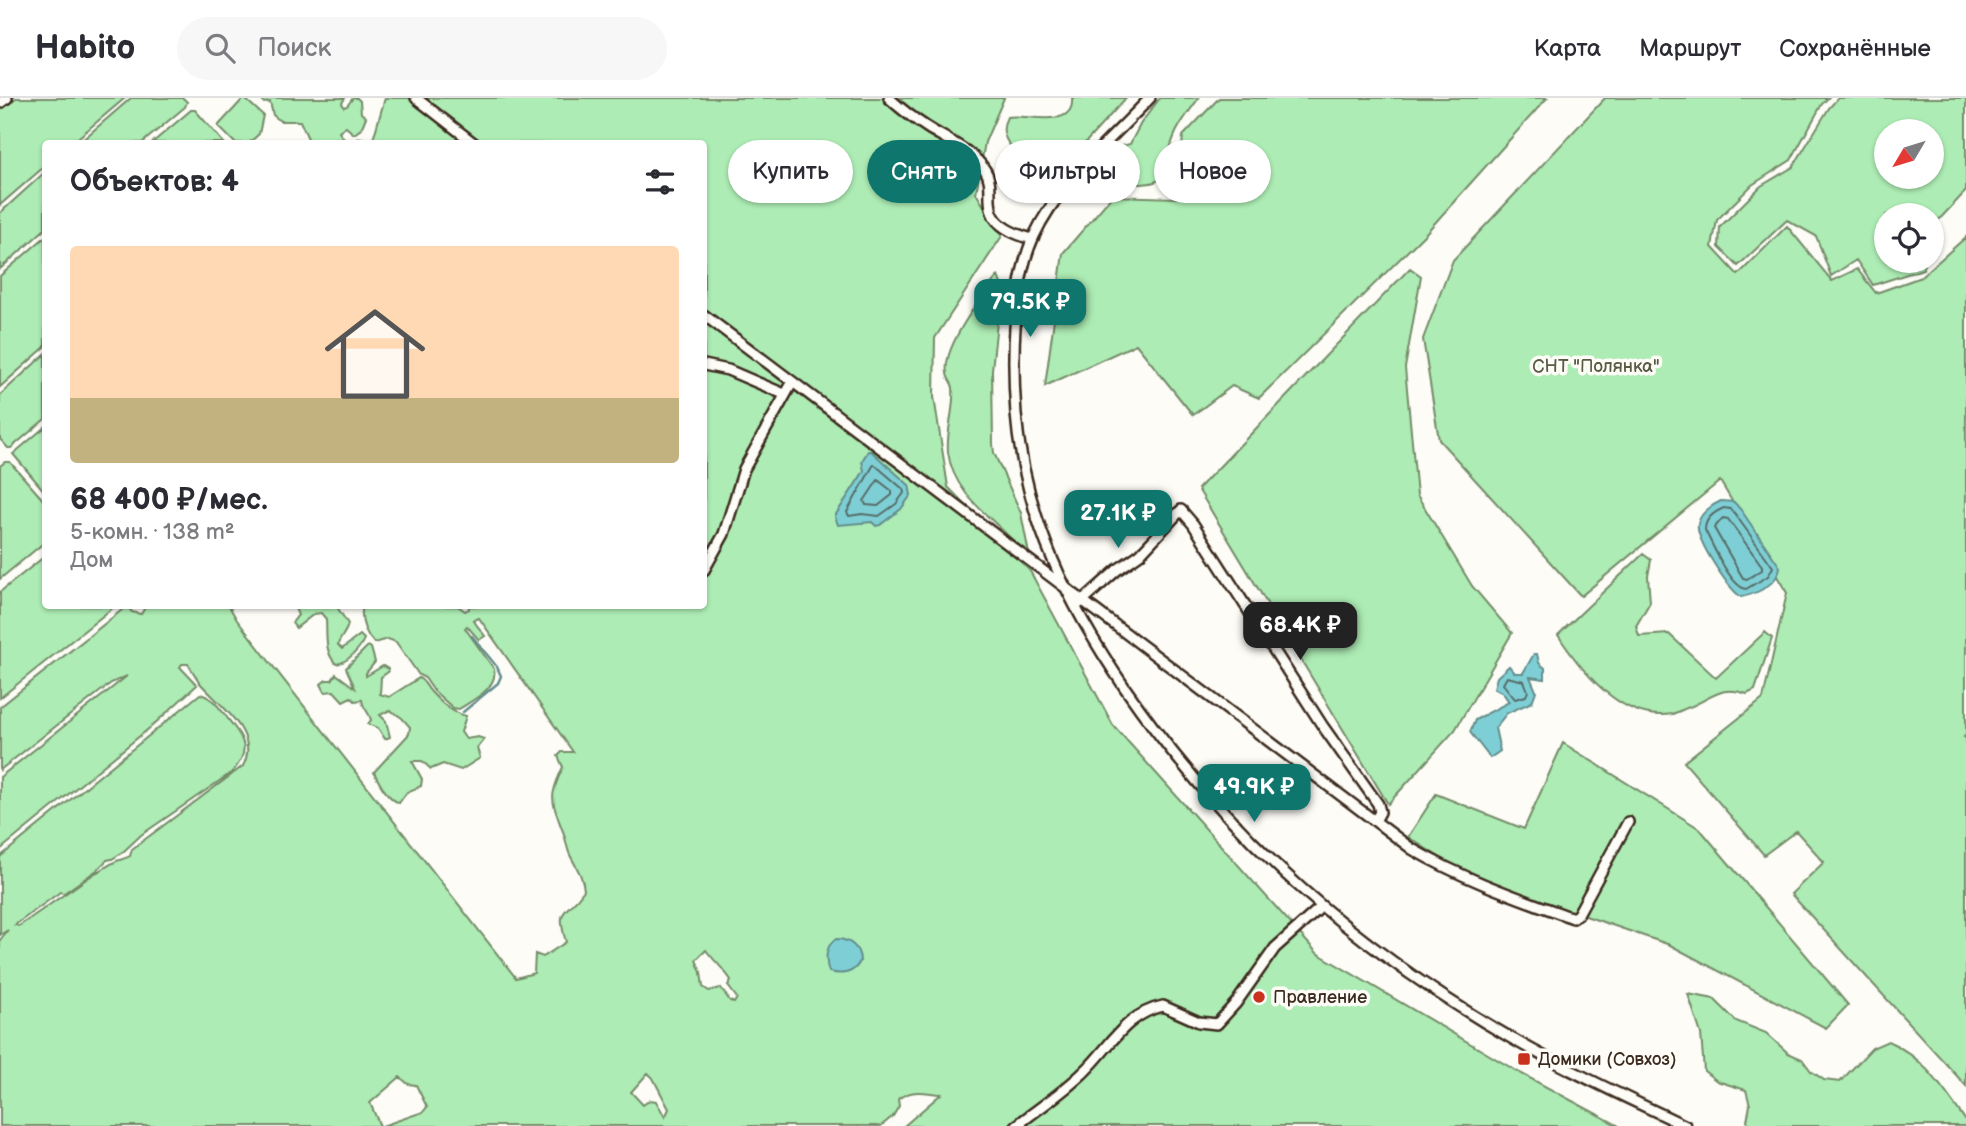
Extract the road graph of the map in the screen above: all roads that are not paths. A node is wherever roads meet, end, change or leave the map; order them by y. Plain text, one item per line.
1 (7, 98) edge
2 (416, 98) edge
3 (889, 98) edge
4 (1150, 98) edge
5 (0, 103) edge
6 (470, 140) edge
7 (1032, 239) junction
8 (707, 316) edge
9 (707, 366) edge
10 (792, 383) junction
11 (784, 394) junction
12 (707, 565) edge
13 (1063, 586) junction
14 (1083, 601) junction
15 (1074, 608) junction
16 (1375, 821) junction
17 (1628, 822) dead end
18 (1321, 907) junction
19 (1016, 1126) edge
20 (1686, 1126) edge

1 - 5 street
2 - 6 street
3 - 7 street
4 - 7 street
7 - 13 street
8 - 10 street
9 - 11 street
10 - 11 street
10 - 13 street
11 - 12 street
13 - 14 street
13 - 15 street
14 - 15 street
14 - 16 street
14 - 16 street
15 - 18 street
16 - 17 street
18 - 19 street
18 - 20 street

